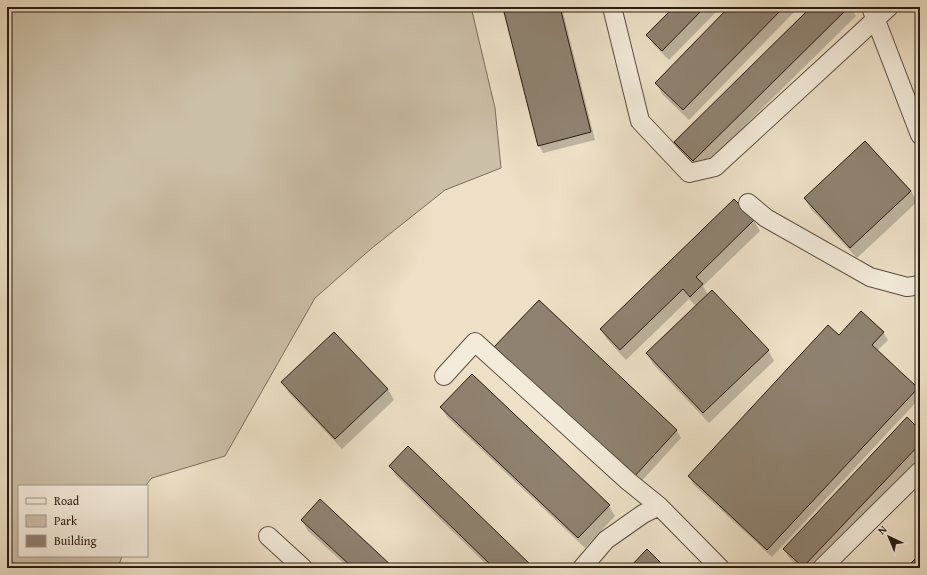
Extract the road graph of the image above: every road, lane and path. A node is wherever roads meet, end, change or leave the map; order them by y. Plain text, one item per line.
1 (612, 7) edge
2 (889, 7) edge
3 (873, 14) edge
4 (920, 135) edge
5 (748, 203) dead end
6 (920, 285) edge
7 (444, 376) dead end
8 (920, 471) edge
9 (659, 506) junction
10 (268, 536) dead end
11 (303, 568) edge
12 (582, 568) edge
13 (720, 568) edge
14 (822, 568) edge

1 - 3 lane
2 - 3 lane
3 - 4 lane
5 - 6 lane
7 - 9 lane
8 - 14 lane
9 - 12 lane
9 - 13 lane
10 - 11 lane

